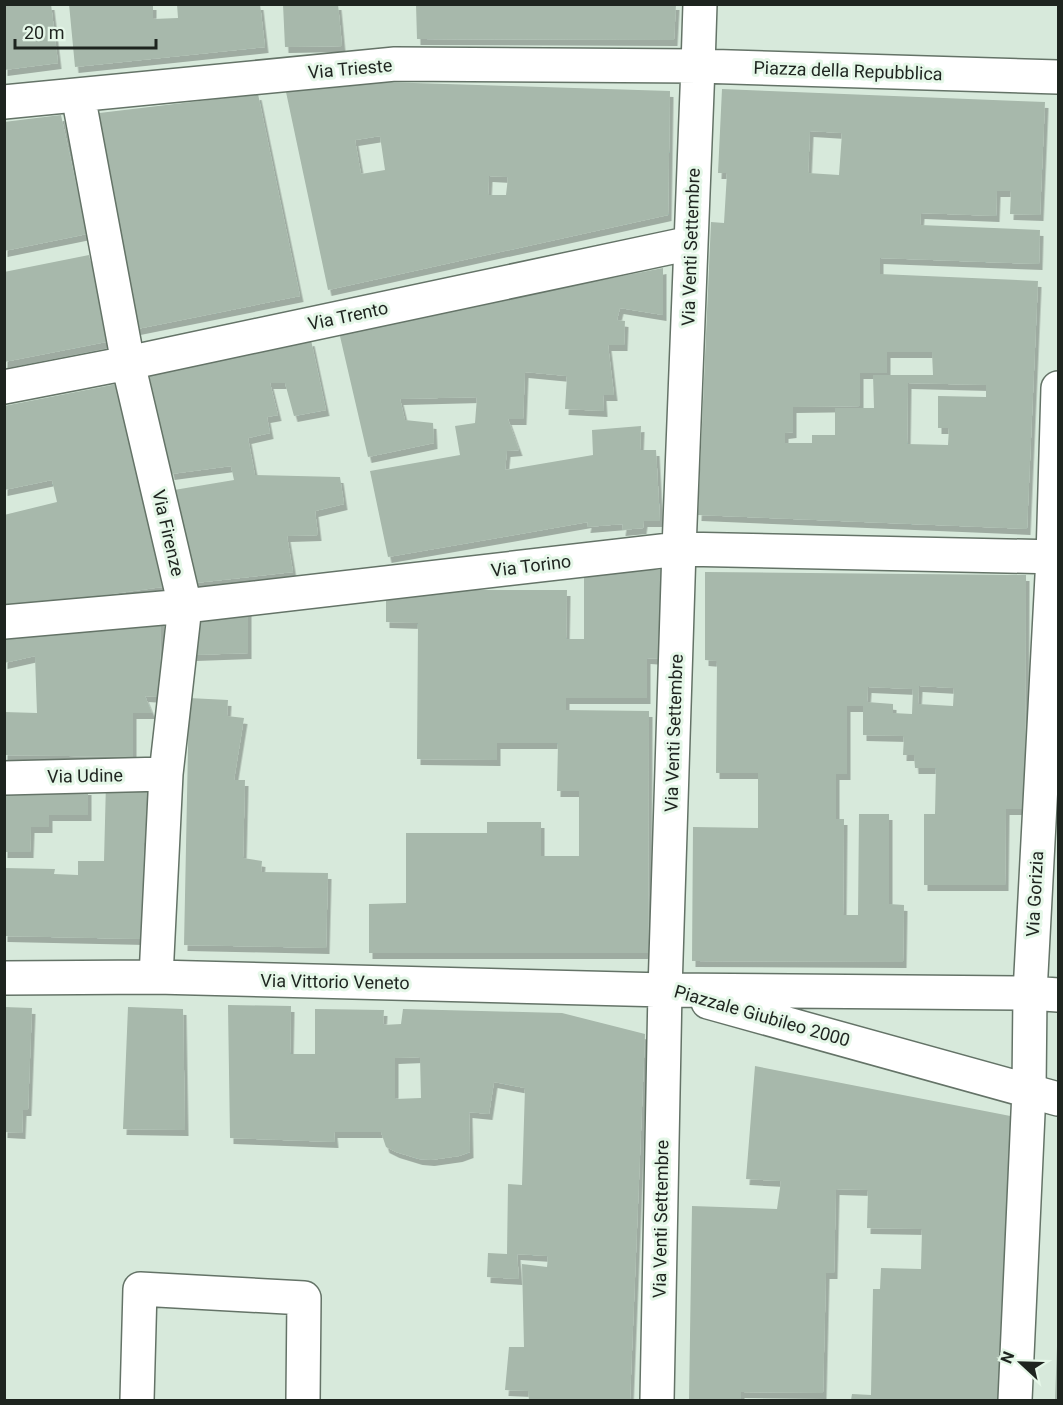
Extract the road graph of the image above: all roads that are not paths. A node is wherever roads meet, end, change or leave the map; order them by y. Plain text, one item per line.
1 (700, 4) edge
2 (698, 66) junction
3 (1059, 77) edge
4 (78, 95) junction
5 (4, 102) edge
6 (691, 243) junction
7 (128, 363) junction
8 (4, 387) edge
9 (1059, 388) edge
10 (679, 549) junction
11 (1056, 557) edge
12 (185, 606) junction
13 (4, 622) edge
14 (166, 774) junction
15 (4, 778) edge
16 (156, 977) junction
17 (4, 978) edge
18 (665, 990) junction
19 (1044, 994) edge
20 (1044, 1095) edge
21 (138, 1401) edge
22 (303, 1401) edge
23 (657, 1401) edge
24 (1015, 1401) edge

1 - 2 street
2 - 3 street, Piazza della Repubblica
2 - 4 street, Via Trieste
2 - 6 street, Via Venti Settembre
4 - 5 street, Via Trieste
4 - 7 street, Via Firenze
6 - 7 street, Via Trento
6 - 10 street, Via Venti Settembre
7 - 8 street, Via Trento
7 - 12 street, Via Firenze
9 - 11 street, Via Gorizia
10 - 11 street, Via Torino
10 - 12 street, Via Torino
10 - 18 street, Via Venti Settembre
11 - 19 street, Via Gorizia
12 - 13 street, Via Torino
12 - 14 street, Via Firenze
14 - 15 street, Via Udine
14 - 16 street, Via Firenze
16 - 17 street, Via Vittorio Veneto
16 - 18 street, Via Vittorio Veneto
18 - 19 street, Piazzale Giubileo 2000
18 - 20 street, Piazzale Giubileo 2000
18 - 23 street, Via Venti Settembre
19 - 20 street, Via Gorizia
20 - 24 street, Via Gorizia
21 - 22 street

